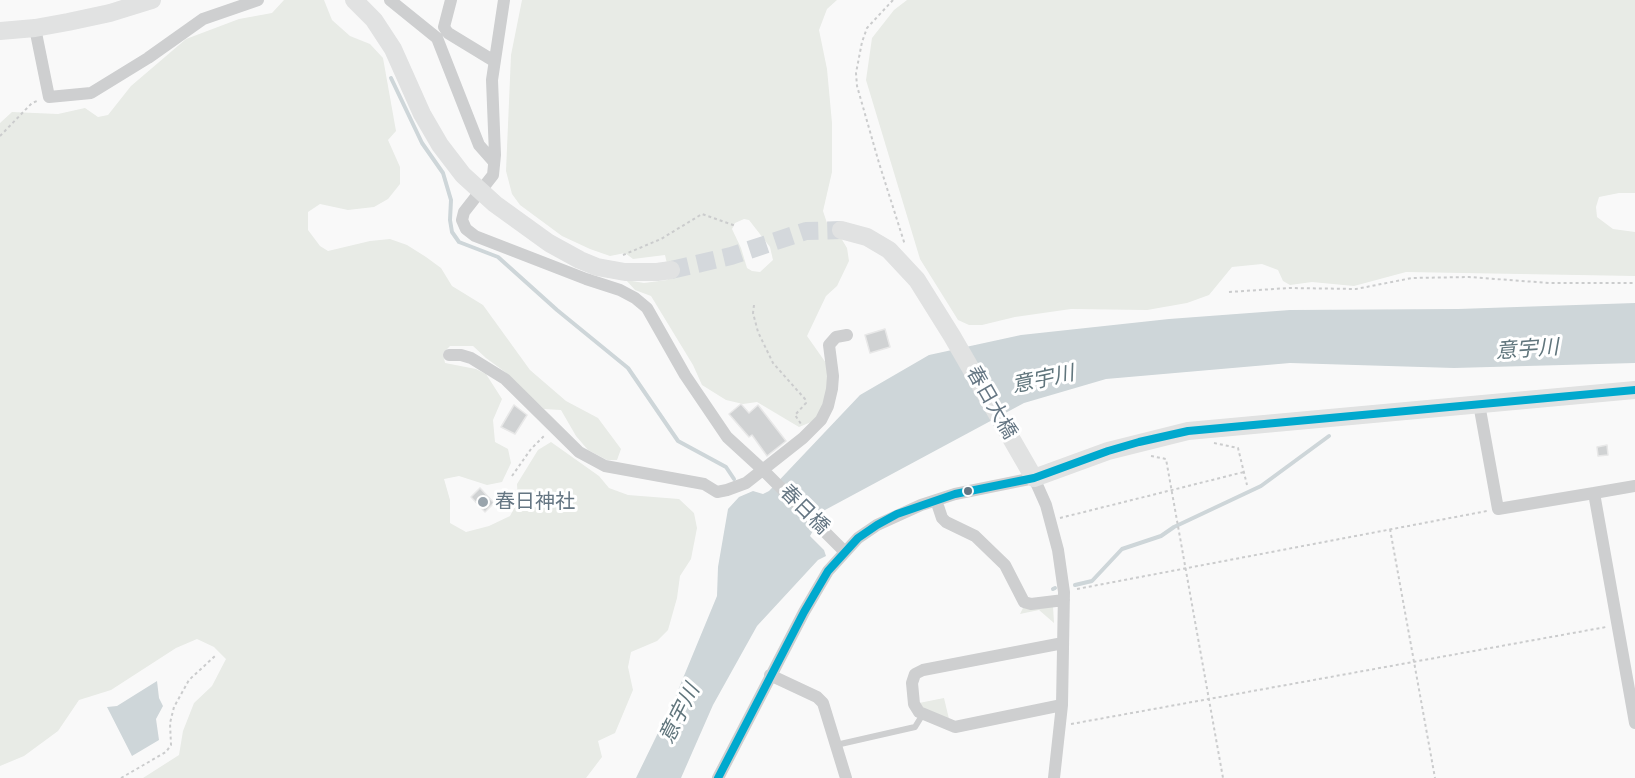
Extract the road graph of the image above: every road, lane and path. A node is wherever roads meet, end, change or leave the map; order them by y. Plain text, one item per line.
1 (152, 0) edge
2 (258, 0) edge
3 (354, 0) edge
4 (390, 0) edge
5 (451, 0) edge
6 (504, 0) edge
7 (893, 0) edge
8 (35, 28) junction
9 (0, 30) edge
10 (442, 34) junction
11 (494, 61) junction
12 (49, 97) junction
13 (0, 136) edge
14 (494, 162) junction
15 (481, 191) junction
16 (736, 226) dead end
17 (842, 230) tunnel mouth
18 (896, 256) junction
19 (612, 270) junction
20 (671, 270) tunnel mouth
21 (1635, 283) edge
22 (1229, 292) dead end
23 (754, 305) dead end
24 (847, 334) dead end
25 (449, 355) dead end
26 (1635, 390) edge
27 (1479, 404) junction
28 (553, 427) junction
29 (1210, 429) junction
30 (803, 438) junction
31 (1139, 442) junction
32 (766, 472) junction
33 (1244, 472) junction
34 (1032, 474) junction
35 (512, 476) dead end
36 (1247, 485) dead end
37 (1635, 486) edge
38 (1171, 490) junction
39 (1594, 493) junction
40 (936, 500) junction
41 (1498, 509) junction
42 (1050, 521) junction
43 (1390, 529) junction
44 (842, 548) junction
45 (1185, 568) junction
46 (1064, 596) junction
47 (1617, 625) junction
48 (1063, 643) junction
49 (215, 656) dead end
50 (1414, 662) junction
51 (770, 675) junction
52 (1208, 699) junction
53 (1062, 705) junction
54 (924, 714) junction
55 (1635, 723) edge
56 (1060, 726) junction
57 (836, 745) junction
58 (121, 778) edge
59 (718, 778) edge
60 (846, 778) edge
61 (1054, 778) edge
62 (1223, 778) edge
63 (1435, 778) edge

1 - 8 street
2 - 12 street
3 - 15 street
4 - 10 street
5 - 10 street
6 - 11 street
7 - 18 path
8 - 9 street
8 - 12 street
10 - 11 street
10 - 14 street
11 - 14 street
12 - 13 path
14 - 15 street
15 - 19 street
15 - 32 street, 春日橋
16 - 19 path
17 - 18 street, 春日大橋
18 - 34 street, 春日大橋
19 - 20 street
21 - 22 path
23 - 30 path
24 - 30 street
25 - 28 street
26 - 27 street
27 - 29 street
27 - 41 street
28 - 32 street
28 - 35 path
29 - 31 street
29 - 33 path
30 - 32 street
31 - 34 street
31 - 38 path
32 - 44 street, 春日橋
33 - 36 path
33 - 38 path
34 - 40 street
34 - 42 street
37 - 39 street
38 - 42 path
38 - 45 path
39 - 41 street
39 - 47 street
40 - 44 street
40 - 46 street
41 - 43 path
42 - 46 street
43 - 45 path
43 - 50 path
44 - 51 street
45 - 46 path
45 - 52 path
46 - 48 street
47 - 50 path
47 - 55 street
48 - 53 street
48 - 54 street
49 - 58 path
50 - 52 path
50 - 63 path
51 - 57 street
51 - 59 street
52 - 56 path
52 - 62 path
53 - 54 street
53 - 56 street
54 - 57 lane
56 - 61 street
57 - 60 street

